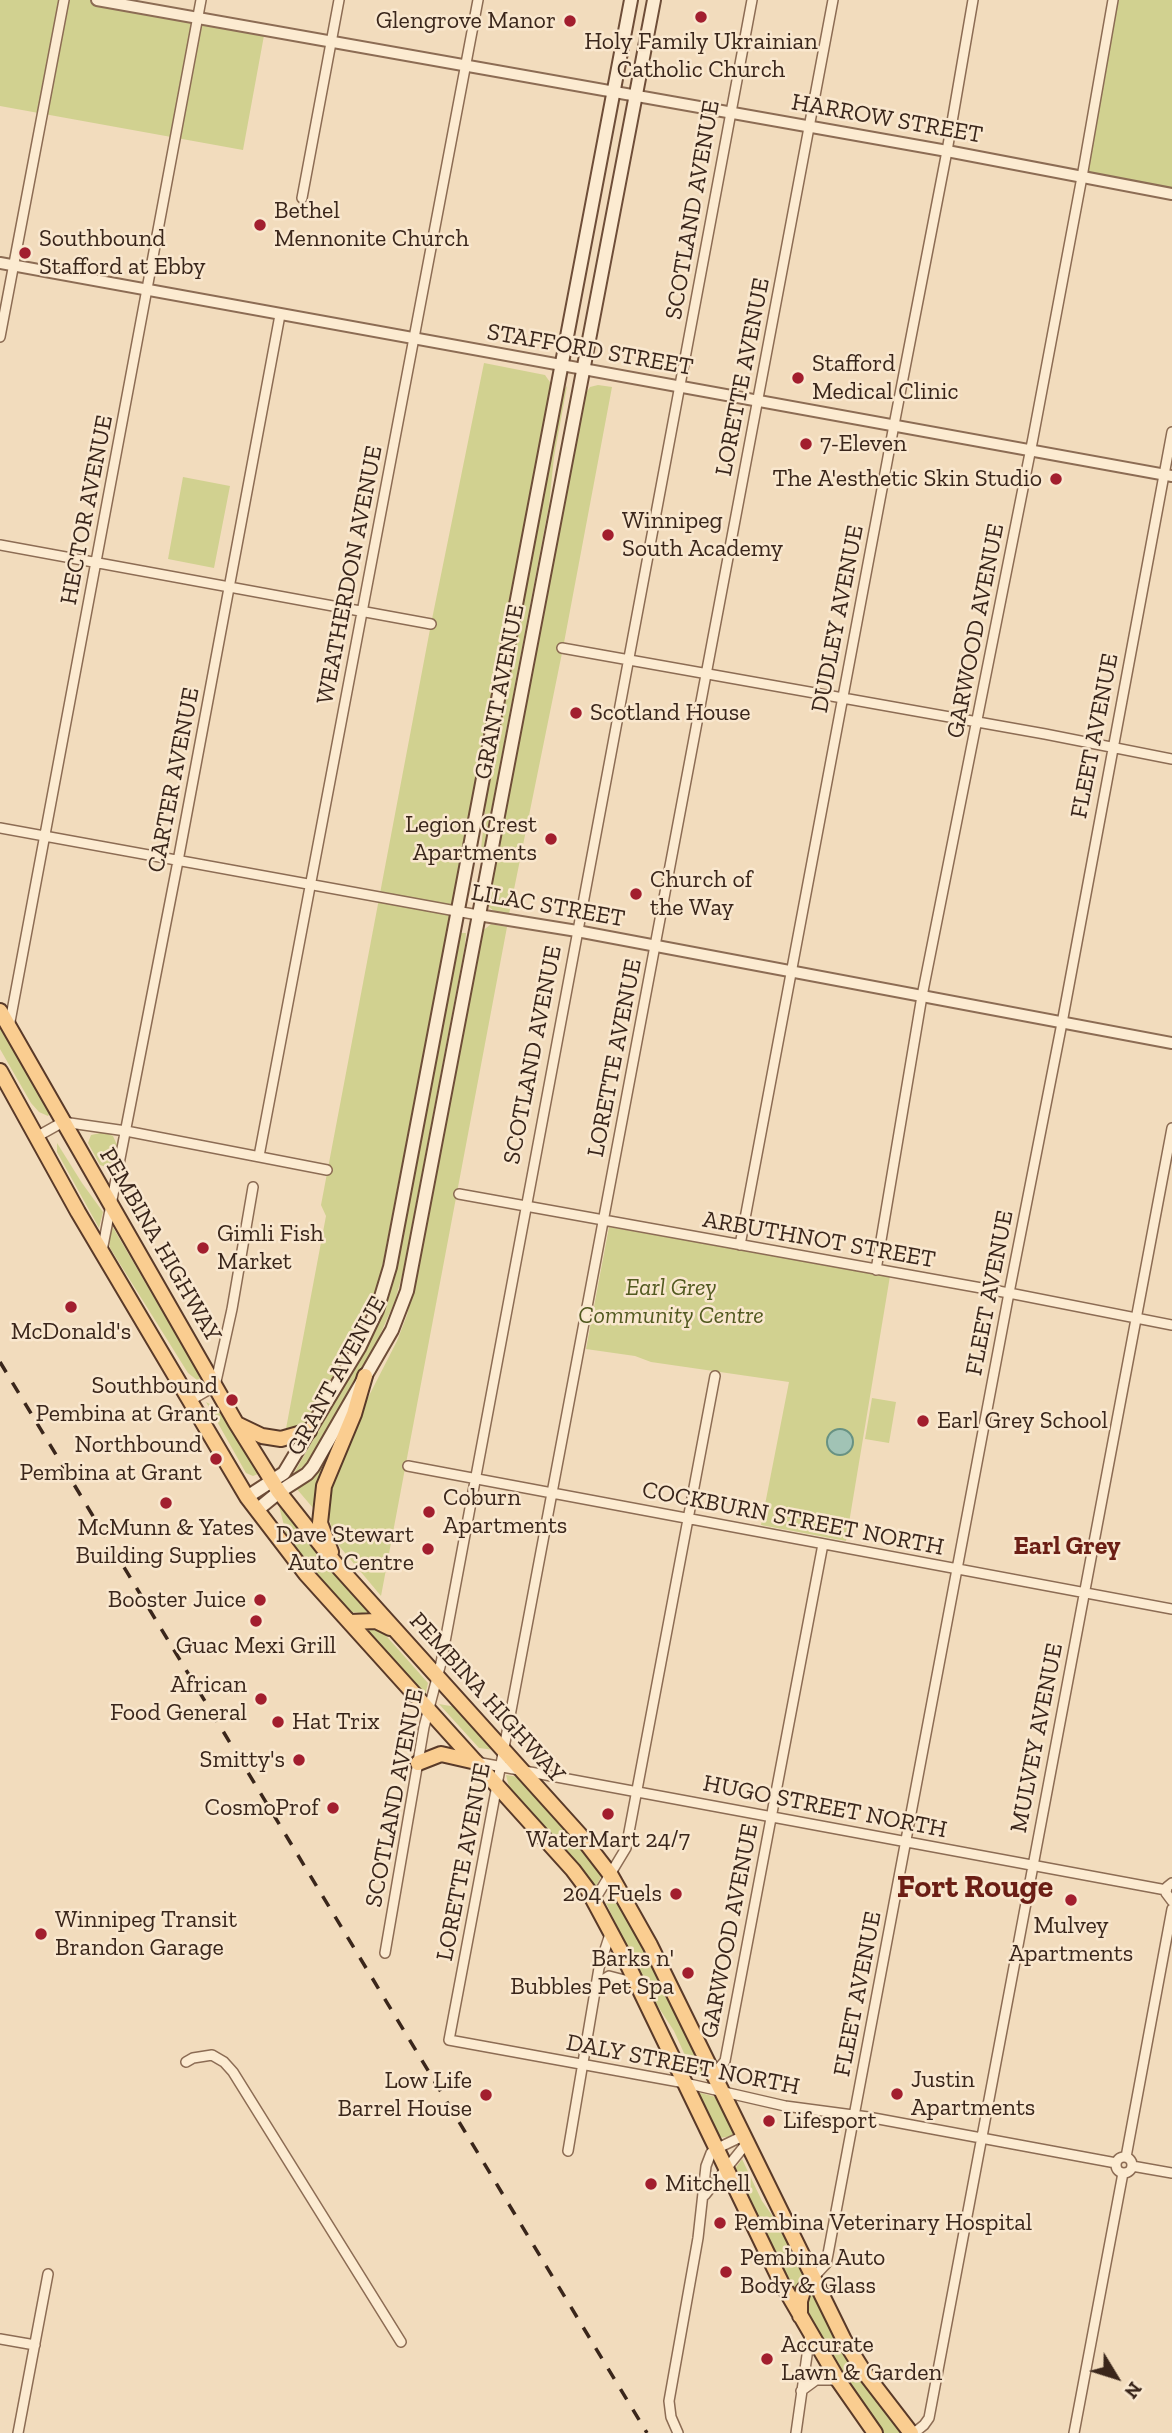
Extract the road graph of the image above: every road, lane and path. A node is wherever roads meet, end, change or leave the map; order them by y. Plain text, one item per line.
1 (64, 0) edge
2 (97, 0) edge
3 (201, 0) edge
4 (340, 0) edge
5 (478, 0) edge
6 (631, 0) edge
7 (654, 0) edge
8 (752, 0) edge
9 (833, 0) edge
10 (973, 0) edge
11 (1113, 0) edge
12 (198, 18) junction
13 (331, 42) junction
14 (465, 66) junction
15 (614, 93) junction
16 (635, 96) junction
17 (731, 113) junction
18 (810, 126) junction
19 (947, 150) junction
20 (1082, 177) junction
21 (1172, 194) edge
22 (302, 198) dead end
23 (0, 263) edge
24 (14, 266) junction
25 (148, 290) junction
26 (280, 314) junction
27 (0, 337) edge
28 (414, 339) junction
29 (563, 366) junction
30 (583, 370) junction
31 (679, 388) junction
32 (758, 402) junction
33 (894, 425) junction
34 (1172, 432) edge
35 (1030, 450) junction
36 (1168, 476) edge
37 (0, 545) edge
38 (96, 564) junction
39 (230, 588) junction
40 (363, 611) junction
41 (431, 624) dead end
42 (562, 648) dead end
43 (628, 659) junction
44 (707, 674) junction
45 (843, 698) junction
46 (977, 724) junction
47 (1112, 748) junction
48 (1172, 759) edge
49 (0, 828) edge
50 (45, 836) junction
51 (178, 861) junction
52 (311, 885) junction
53 (457, 912) junction
54 (478, 915) junction
55 (577, 931) junction
56 (656, 946) junction
57 (792, 971) junction
58 (922, 996) junction
59 (0, 1011) edge
60 (1062, 1023) junction
61 (9, 1027) junction
62 (1172, 1043) edge
63 (0, 1071) edge
64 (63, 1122) junction
65 (1172, 1128) edge
66 (126, 1131) junction
67 (38, 1136) junction
68 (259, 1156) junction
69 (327, 1170) dead end
70 (253, 1187) dead end
71 (459, 1195) dead end
72 (110, 1206) junction
73 (525, 1206) junction
74 (604, 1219) junction
75 (740, 1245) junction
76 (102, 1251) junction
77 (876, 1270) junction
78 (1009, 1293) junction
79 (1136, 1318) junction
80 (1172, 1325) edge
81 (365, 1376) junction
82 (715, 1376) dead end
83 (215, 1386) junction
84 (189, 1401) junction
85 (236, 1423) junction
86 (309, 1431) junction
87 (408, 1466) dead end
88 (475, 1479) junction
89 (276, 1486) junction
90 (553, 1493) junction
91 (247, 1497) junction
92 (257, 1510) junction
93 (689, 1519) junction
94 (823, 1544) junction
95 (335, 1563) junction
96 (957, 1569) junction
97 (1084, 1593) junction
98 (1172, 1609) edge
99 (350, 1622) junction
100 (397, 1632) junction
101 (438, 1678) junction
102 (428, 1710) junction
103 (503, 1760) junction
104 (476, 1762) junction
105 (418, 1763) junction
106 (521, 1770) junction
107 (497, 1786) junction
108 (638, 1792) junction
109 (771, 1816) junction
110 (907, 1842) junction
111 (1033, 1865) junction
112 (610, 1874) junction
113 (1169, 1886) edge
114 (594, 1901) junction
115 (1172, 1901) edge
116 (1172, 1909) edge
117 (611, 1931) junction
118 (385, 1953) dead end
119 (598, 1983) junction
120 (636, 1983) junction
121 (449, 2040) joint
122 (186, 2062) dead end
123 (584, 2064) junction
124 (713, 2075) junction
125 (685, 2083) junction
126 (721, 2092) junction
127 (854, 2115) junction
128 (982, 2138) junction
129 (745, 2140) junction
130 (718, 2148) junction
131 (568, 2151) dead end
132 (1126, 2157) junction
133 (1116, 2163) junction
134 (727, 2167) junction
135 (1128, 2169) junction
136 (1172, 2174) edge
137 (704, 2196) junction
138 (48, 2274) dead end
139 (812, 2279) junction
140 (800, 2317) junction
141 (810, 2334) junction
142 (0, 2339) edge
143 (401, 2342) dead end
144 (35, 2345) junction
145 (838, 2380) junction
146 (801, 2390) junction
147 (18, 2433) edge
148 (678, 2433) edge
149 (796, 2433) edge
150 (875, 2433) edge
151 (913, 2433) edge
152 (1074, 2433) edge

1 - 24 street
2 - 12 street, HARROW STREET
3 - 12 street, HECTOR AVENUE
4 - 13 street
5 - 14 street, WEATHERDON AVENUE
6 - 15 main road, GRANT AVENUE
7 - 16 main road, GRANT AVENUE
8 - 17 street, SCOTLAND AVENUE
9 - 18 street, LORETTE AVENUE
10 - 19 street, DUDLEY AVENUE
11 - 20 street, GARWOOD AVENUE
12 - 13 street, HARROW STREET
12 - 25 street, HECTOR AVENUE
13 - 14 street, HARROW STREET
13 - 22 street
14 - 15 street, HARROW STREET
14 - 28 street, WEATHERDON AVENUE
15 - 16 street, HARROW STREET
15 - 29 main road, GRANT AVENUE
16 - 17 street, HARROW STREET
16 - 30 main road, GRANT AVENUE
17 - 18 street, HARROW STREET
17 - 31 street, SCOTLAND AVENUE
18 - 19 street, HARROW STREET
18 - 32 street, LORETTE AVENUE
19 - 20 street, HARROW STREET
19 - 33 street, DUDLEY AVENUE
20 - 21 street, HARROW STREET
20 - 35 street, GARWOOD AVENUE
23 - 24 street, STAFFORD STREET
24 - 25 street, STAFFORD STREET
24 - 27 street
25 - 26 street, STAFFORD STREET
25 - 38 street, HECTOR AVENUE
26 - 28 street, STAFFORD STREET
26 - 39 street, CARTER AVENUE
28 - 29 street, STAFFORD STREET
28 - 40 street, WEATHERDON AVENUE
29 - 30 street, STAFFORD STREET
29 - 53 main road, GRANT AVENUE
30 - 31 street, STAFFORD STREET
30 - 54 main road, GRANT AVENUE
31 - 32 street, STAFFORD STREET
31 - 43 street, SCOTLAND AVENUE
32 - 33 street, STAFFORD STREET
32 - 44 street, LORETTE AVENUE
33 - 35 street, STAFFORD STREET
33 - 45 street, DUDLEY AVENUE
34 - 36 street, FLEET AVENUE
35 - 36 street, STAFFORD STREET
35 - 46 street, GARWOOD AVENUE
36 - 47 street, FLEET AVENUE
37 - 38 street
38 - 39 street
38 - 50 street, HECTOR AVENUE
39 - 40 street
39 - 51 street, CARTER AVENUE
40 - 41 street
40 - 52 street, WEATHERDON AVENUE
42 - 43 street
43 - 44 street
43 - 55 street, SCOTLAND AVENUE
44 - 45 street
44 - 56 street, LORETTE AVENUE
45 - 46 street
45 - 57 street, DUDLEY AVENUE
46 - 47 street
46 - 58 street, GARWOOD AVENUE
47 - 48 street
47 - 60 street, FLEET AVENUE
49 - 50 street, LILAC STREET
50 - 51 street, LILAC STREET
50 - 61 street, HECTOR AVENUE
51 - 52 street, LILAC STREET
51 - 66 street, CARTER AVENUE
52 - 53 street, LILAC STREET
52 - 68 street, WEATHERDON AVENUE
53 - 54 street, LILAC STREET
53 - 86 main road, GRANT AVENUE
54 - 55 street, LILAC STREET
54 - 81 main road, GRANT AVENUE
55 - 56 street, LILAC STREET
55 - 73 street, SCOTLAND AVENUE
56 - 57 street, LILAC STREET
56 - 74 street, LORETTE AVENUE
57 - 58 street, LILAC STREET
57 - 75 street, DUDLEY AVENUE
58 - 60 street, LILAC STREET
58 - 77 street, GARWOOD AVENUE
59 - 61 main road, PEMBINA HIGHWAY
60 - 62 street, LILAC STREET
60 - 78 street, FLEET AVENUE
61 - 64 main road, PEMBINA HIGHWAY
63 - 67 main road, PEMBINA HIGHWAY
64 - 66 street
64 - 67 street
64 - 72 main road, PEMBINA HIGHWAY
65 - 79 street, MULVEY AVENUE
66 - 68 street
66 - 72 street, CARTER AVENUE
67 - 76 main road, PEMBINA HIGHWAY
68 - 69 street
70 - 83 street
71 - 73 street, ARBUTHNOT STREET
72 - 76 street, CARTER AVENUE
72 - 83 main road, PEMBINA HIGHWAY
73 - 74 street, ARBUTHNOT STREET
73 - 88 street, SCOTLAND AVENUE
74 - 75 street, ARBUTHNOT STREET
74 - 90 street, LORETTE AVENUE
75 - 77 street, ARBUTHNOT STREET
76 - 84 main road, PEMBINA HIGHWAY
77 - 78 street, ARBUTHNOT STREET
78 - 79 street, ARBUTHNOT STREET
78 - 96 street, FLEET AVENUE
79 - 80 street, ARBUTHNOT STREET
79 - 97 street, MULVEY AVENUE
81 - 89 main road, GRANT AVENUE
81 - 95 main road
82 - 93 street
83 - 84 street
83 - 85 main road, PEMBINA HIGHWAY
84 - 91 main road, PEMBINA HIGHWAY
85 - 86 main road
85 - 89 main road, PEMBINA HIGHWAY
86 - 89 main road, GRANT AVENUE
87 - 88 street, COCKBURN STREET NORTH
88 - 90 street, COCKBURN STREET NORTH
88 - 101 street, SCOTLAND AVENUE
89 - 91 main road, GRANT AVENUE
89 - 92 main road, GRANT AVENUE
89 - 95 main road, PEMBINA HIGHWAY
90 - 93 street, COCKBURN STREET NORTH
90 - 103 street, LORETTE AVENUE
91 - 92 main road, PEMBINA HIGHWAY
92 - 99 main road, PEMBINA HIGHWAY
93 - 94 street, COCKBURN STREET NORTH
93 - 108 street
94 - 96 street, COCKBURN STREET NORTH
94 - 109 street, GARWOOD AVENUE
95 - 100 main road, PEMBINA HIGHWAY
96 - 97 street, COCKBURN STREET NORTH
96 - 110 street, FLEET AVENUE
97 - 98 street, COCKBURN STREET NORTH
97 - 111 street, MULVEY AVENUE
99 - 100 main road
99 - 102 main road, PEMBINA HIGHWAY
100 - 101 main road, PEMBINA HIGHWAY
101 - 102 street, SCOTLAND AVENUE
101 - 103 main road, PEMBINA HIGHWAY
102 - 104 main road, PEMBINA HIGHWAY
102 - 105 street, SCOTLAND AVENUE
103 - 104 street
103 - 106 main road, PEMBINA HIGHWAY
103 - 107 street, LORETTE AVENUE
104 - 105 main road
104 - 107 main road, PEMBINA HIGHWAY
105 - 118 street, SCOTLAND AVENUE
106 - 108 street, HUGO STREET NORTH
106 - 112 main road, PEMBINA HIGHWAY
107 - 114 main road, PEMBINA HIGHWAY
107 - 121 street, LORETTE AVENUE
108 - 109 street, HUGO STREET NORTH
108 - 112 street
109 - 110 street, HUGO STREET NORTH
109 - 124 street, GARWOOD AVENUE
110 - 111 street, HUGO STREET NORTH
110 - 127 street, FLEET AVENUE
111 - 113 street, HUGO STREET NORTH
111 - 128 street, MULVEY AVENUE
112 - 114 street
112 - 124 main road, PEMBINA HIGHWAY
113 - 115 street
114 - 117 main road, PEMBINA HIGHWAY
116 - 132 street
117 - 119 street
117 - 120 main road, PEMBINA HIGHWAY
119 - 120 street
119 - 123 street
120 - 125 main road, PEMBINA HIGHWAY
121 - 123 street, DALY STREET NORTH
122 - 143 street
123 - 125 street, DALY STREET NORTH
123 - 131 street
124 - 126 main road, PEMBINA HIGHWAY
125 - 126 street, DALY STREET NORTH
125 - 130 main road, PEMBINA HIGHWAY
126 - 127 street, DALY STREET NORTH
126 - 129 main road, PEMBINA HIGHWAY
127 - 128 street, DALY STREET NORTH
127 - 139 street, FLEET AVENUE
128 - 133 street, DALY STREET NORTH
128 - 151 street, MULVEY AVENUE
129 - 130 street
129 - 134 street
129 - 139 main road, PEMBINA HIGHWAY
130 - 134 main road, PEMBINA HIGHWAY
130 - 137 street
132 - 133 street
132 - 135 street
133 - 135 street
134 - 137 street
134 - 140 main road, PEMBINA HIGHWAY
135 - 136 street
135 - 152 street
137 - 148 street
138 - 144 street
139 - 140 main road
139 - 151 main road, PEMBINA HIGHWAY
140 - 141 main road, PEMBINA HIGHWAY
141 - 145 main road, PEMBINA HIGHWAY
141 - 146 street
142 - 144 street
144 - 147 street
145 - 146 street
145 - 150 main road, PEMBINA HIGHWAY
146 - 149 street

